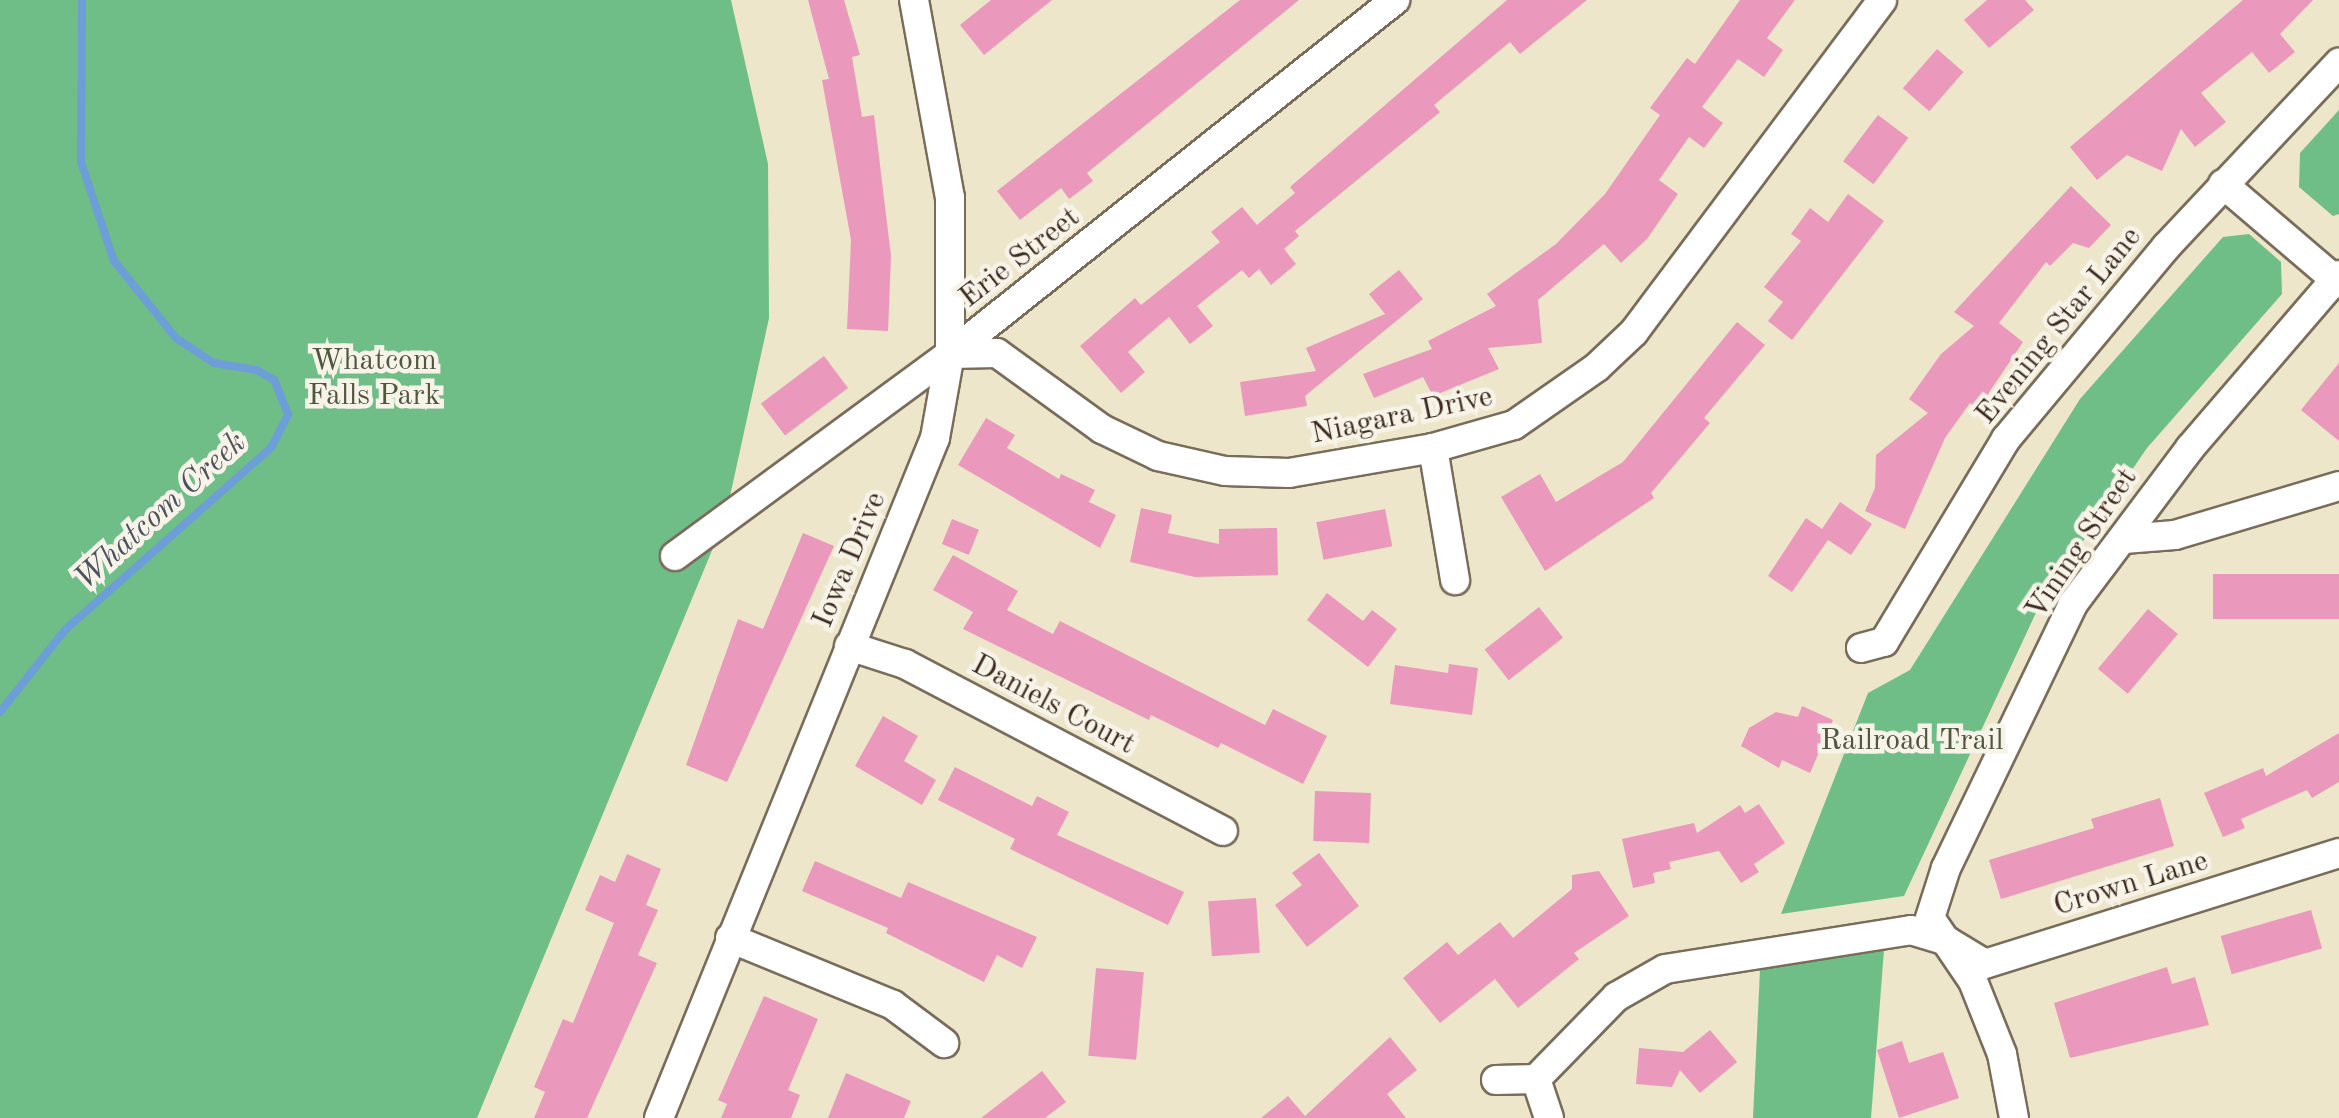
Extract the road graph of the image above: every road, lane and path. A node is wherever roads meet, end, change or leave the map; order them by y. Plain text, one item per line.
1 (914, 0) edge
2 (1396, 0) edge
3 (1882, 0) edge
4 (2339, 63) edge
5 (2223, 184) junction
6 (2338, 279) edge
7 (950, 354) junction
8 (1433, 448) junction
9 (2339, 486) edge
10 (2124, 539) junction
11 (676, 556) dead end
12 (1455, 580) dead end
13 (850, 646) junction
14 (1861, 648) dead end
15 (1223, 831) dead end
16 (2339, 853) edge
17 (730, 938) junction
18 (1947, 941) junction
19 (944, 1043) dead end
20 (1536, 1079) junction
21 (1496, 1080) dead end
22 (660, 1118) edge
23 (1549, 1118) edge
24 (2014, 1118) edge

1 - 7 street, Iowa Drive
2 - 7 street, Erie Street
3 - 8 street, Niagara Drive
4 - 5 street, Evening Star Lane
5 - 6 street
5 - 14 street, Evening Star Lane
6 - 10 street, Vining Street
7 - 8 street, Niagara Drive
7 - 11 street, Erie Street
7 - 13 street, Iowa Drive
8 - 12 street
9 - 10 street
10 - 18 street, Vining Street
13 - 15 street, Daniels Court
13 - 17 street, Iowa Drive
16 - 18 street, Crown Lane
17 - 19 street
17 - 22 street, Iowa Drive
18 - 20 street, Crown Lane
18 - 24 street
20 - 21 street
20 - 23 street

